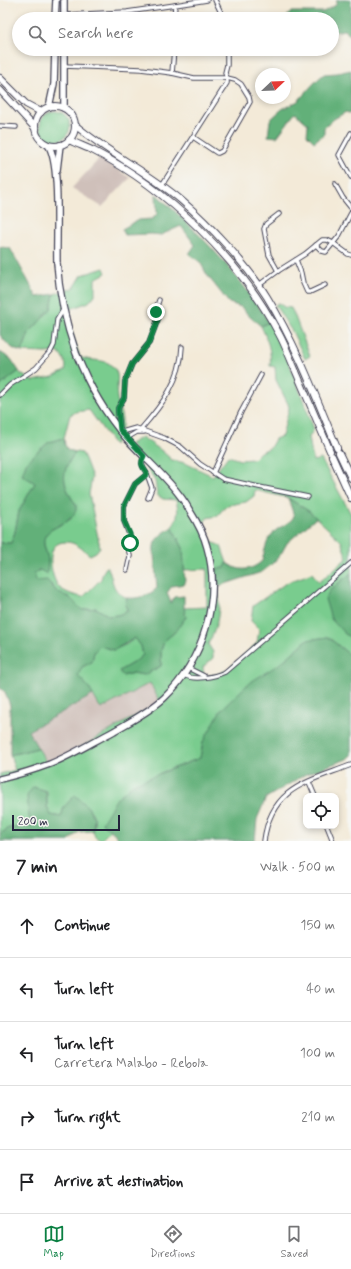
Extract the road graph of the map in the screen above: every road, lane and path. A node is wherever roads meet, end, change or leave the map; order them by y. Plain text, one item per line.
1 (56, 0) edge
2 (64, 0) edge
3 (207, 0) edge
4 (215, 0) edge
5 (175, 5) junction
6 (55, 12) edge
7 (64, 12) edge
8 (126, 12) edge
9 (174, 12) edge
10 (221, 12) edge
11 (55, 56) edge
12 (64, 56) edge
13 (173, 56) edge
14 (227, 56) edge
15 (64, 66) junction
16 (172, 73) junction
17 (0, 78) edge
18 (227, 78) junction
19 (0, 90) edge
20 (49, 107) junction
21 (64, 108) junction
22 (41, 112) junction
23 (75, 125) junction
24 (0, 126) edge
25 (16, 127) dead end
26 (36, 129) junction
27 (351, 133) edge
28 (193, 137) junction
29 (68, 140) junction
30 (48, 144) junction
31 (60, 145) junction
32 (56, 174) junction
33 (351, 177) edge
34 (335, 184) dead end
35 (162, 185) junction
36 (351, 208) edge
37 (351, 213) edge
38 (279, 214) dead end
39 (334, 243) junction
40 (316, 245) junction
41 (351, 254) edge
42 (296, 260) junction
43 (278, 271) junction
44 (259, 285) junction
45 (326, 285) dead end
46 (159, 300) dead end
47 (63, 310) junction
48 (182, 347) dead end
49 (261, 375) dead end
50 (0, 395) edge
51 (140, 429) junction
52 (121, 431) junction
53 (148, 432) junction
54 (127, 438) junction
55 (144, 456) junction
56 (213, 473) junction
57 (147, 474) junction
58 (351, 478) edge
59 (308, 497) dead end
60 (148, 498) dead end
61 (351, 498) edge
62 (351, 562) edge
63 (127, 570) dead end
64 (188, 668) junction
65 (184, 675) junction
66 (204, 676) junction
67 (351, 764) edge
68 (0, 779) edge
69 (309, 782) junction
70 (314, 793) edge
71 (328, 829) edge
72 (264, 841) edge
73 (333, 841) edge

1 - 6 main road
2 - 7 main road
3 - 5 street
4 - 10 street
5 - 8 street
5 - 9 street
11 - 20 main road
12 - 15 main road
13 - 16 street
14 - 18 street
15 - 16 street
15 - 21 main road
16 - 18 street
17 - 22 highway
18 - 28 street
18 - 28 street
19 - 26 highway
20 - 21 highway
20 - 22 highway
21 - 23 highway
22 - 26 highway
23 - 29 highway
23 - 35 highway
24 - 25 street
26 - 30 highway
27 - 33 street
28 - 35 street
29 - 31 highway
29 - 61 highway
30 - 31 highway
30 - 32 main road
31 - 32 main road
32 - 47 main road
34 - 36 street
35 - 44 highway
37 - 39 street
38 - 43 street
39 - 40 street
39 - 40 street
39 - 41 street
40 - 42 street
42 - 43 street
42 - 45 street
43 - 44 street
44 - 58 highway
46 - 52 street
47 - 50 street
47 - 52 main road
48 - 51 street
49 - 56 street
51 - 52 street
51 - 53 street
52 - 54 main road
53 - 54 street
53 - 56 street
54 - 55 main road
55 - 57 street
55 - 64 main road
56 - 59 street
57 - 60 street
57 - 63 street
62 - 66 street
64 - 65 main road
64 - 66 street
65 - 66 street
65 - 68 main road
67 - 69 street
69 - 70 street
69 - 72 street
71 - 73 street

